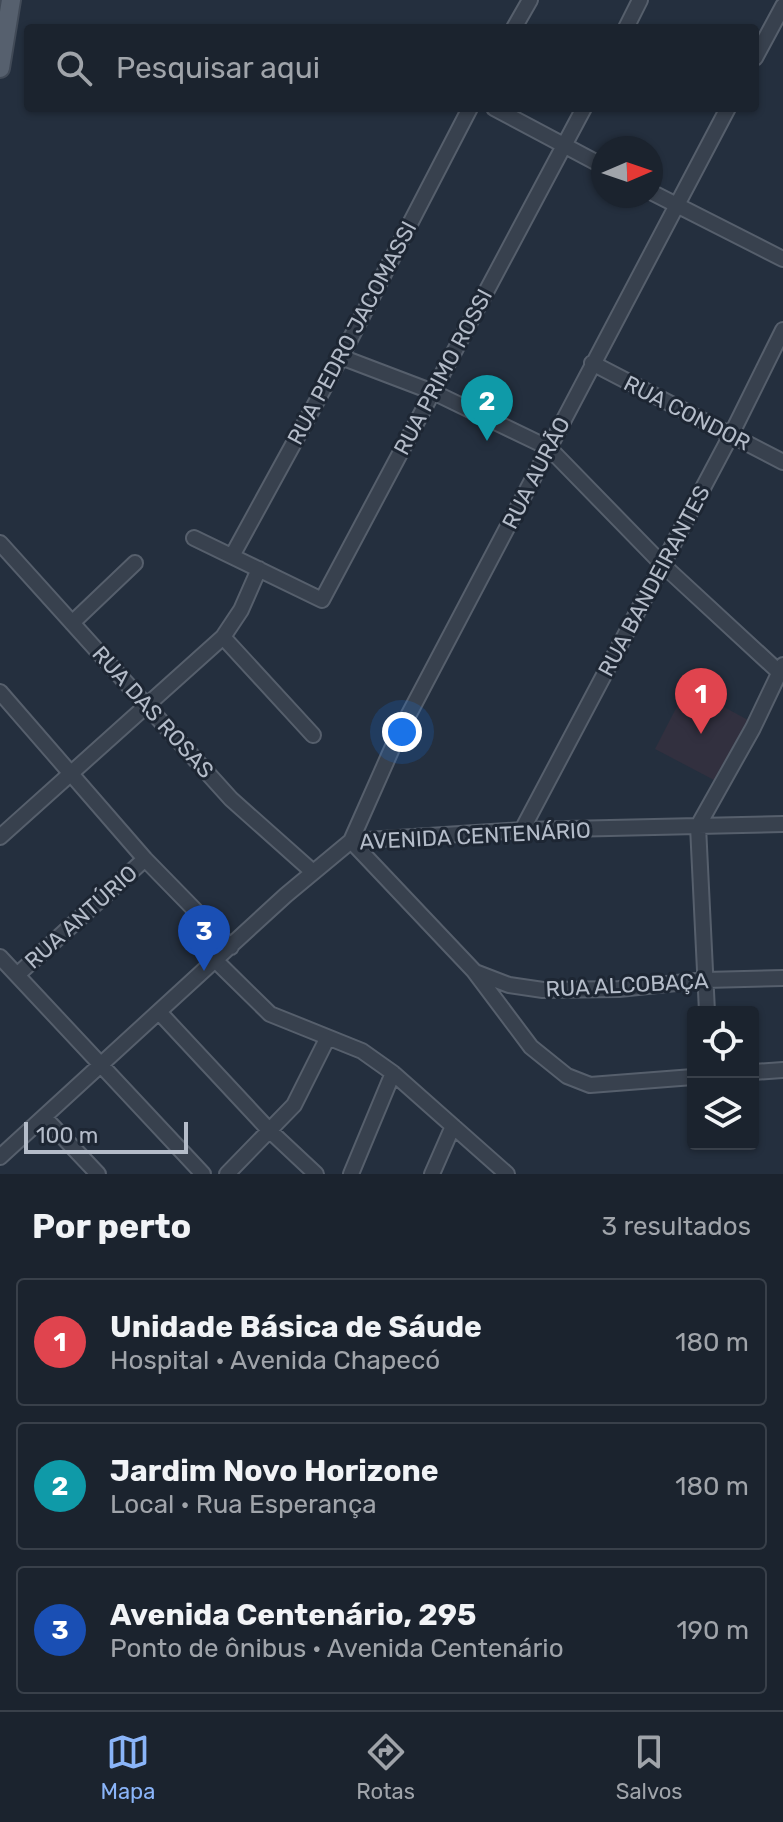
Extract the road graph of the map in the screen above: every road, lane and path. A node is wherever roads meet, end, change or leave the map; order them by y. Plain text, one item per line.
1 (11, 0) edge
2 (530, 0) edge
3 (640, 0) edge
4 (783, 6) edge
5 (516, 24) edge
6 (628, 24) edge
7 (759, 51) edge
8 (0, 68) edge
9 (468, 112) edge
10 (502, 112) edge
11 (582, 112) edge
12 (726, 112) edge
13 (565, 144) junction
14 (591, 159) edge
15 (663, 198) edge
16 (676, 205) junction
17 (783, 259) edge
18 (783, 330) edge
19 (341, 357) junction
20 (592, 363) junction
21 (433, 392) junction
22 (731, 435) junction
23 (549, 448) junction
24 (783, 462) edge
25 (194, 538) dead end
26 (0, 543) edge
27 (232, 556) junction
28 (135, 563) dead end
29 (663, 565) junction
30 (259, 569) junction
31 (72, 623) junction
32 (223, 637) junction
33 (781, 668) edge
34 (0, 692) edge
35 (148, 705) junction
36 (313, 735) dead end
37 (72, 773) junction
38 (783, 824) edge
39 (698, 826) junction
40 (2, 830) edge
41 (522, 830) junction
42 (351, 841) junction
43 (145, 859) junction
44 (313, 872) junction
45 (231, 947) junction
46 (0, 957) edge
47 (215, 960) junction
48 (474, 971) junction
49 (17, 975) junction
50 (783, 978) edge
51 (705, 980) junction
52 (707, 1006) edge
53 (160, 1013) junction
54 (327, 1039) junction
55 (101, 1063) junction
56 (783, 1070) edge
57 (759, 1072) edge
58 (393, 1073) junction
59 (687, 1077) edge
60 (44, 1117) junction
61 (453, 1126) junction
62 (269, 1130) junction
63 (0, 1157) edge
64 (98, 1174) edge
65 (203, 1174) edge
66 (227, 1174) edge
67 (316, 1174) edge
68 (351, 1174) edge
69 (432, 1174) edge
70 (507, 1174) edge

1 - 8 main road
2 - 5 street
3 - 6 street
4 - 7 street
9 - 19 street, RUA PEDRO JACOMASSI
10 - 13 street
11 - 13 street, RUA PRIMO ROSSI
12 - 16 street, RUA AURÃO
13 - 14 street
13 - 21 street, RUA PRIMO ROSSI
15 - 16 street
16 - 17 street
16 - 20 street, RUA AURÃO
18 - 22 street, RUA BANDEIRANTES
19 - 21 street
19 - 27 street, RUA PEDRO JACOMASSI
20 - 22 street, RUA CONDOR
20 - 23 street, RUA AURÃO
21 - 23 street
21 - 30 street, RUA PRIMO ROSSI
22 - 24 street, RUA CONDOR
22 - 29 street, RUA BANDEIRANTES
23 - 29 street
23 - 42 street, RUA AURÃO
25 - 27 street
26 - 31 street, RUA DAS ROSAS
27 - 30 street
28 - 31 street
29 - 33 street
29 - 41 street, RUA BANDEIRANTES
30 - 32 street
31 - 35 street, RUA DAS ROSAS
32 - 35 street
32 - 36 street
33 - 39 street
34 - 37 street
35 - 37 street
35 - 44 street, RUA DAS ROSAS
37 - 40 street
37 - 43 street
38 - 39 street, AVENIDA CENTENÁRIO
39 - 41 street, AVENIDA CENTENÁRIO
39 - 51 street
41 - 42 street, AVENIDA CENTENÁRIO
42 - 44 street, AVENIDA CENTENÁRIO
42 - 48 street
43 - 45 street
43 - 49 street, RUA ANTÚRIO
44 - 45 street, AVENIDA CENTENÁRIO
45 - 47 street, AVENIDA CENTENÁRIO
46 - 49 street
47 - 53 street, AVENIDA CENTENÁRIO
47 - 54 street
48 - 51 street, RUA ALCOBAÇA
48 - 59 street
49 - 55 street
50 - 51 street, RUA ALCOBAÇA
51 - 52 street
53 - 55 street, AVENIDA CENTENÁRIO
53 - 62 street
54 - 58 street
54 - 62 street
55 - 60 street, AVENIDA CENTENÁRIO
55 - 65 street
56 - 57 street
58 - 61 street
58 - 68 street
60 - 63 street, AVENIDA CENTENÁRIO
60 - 64 street
61 - 69 street
61 - 70 street
62 - 66 street
62 - 67 street

